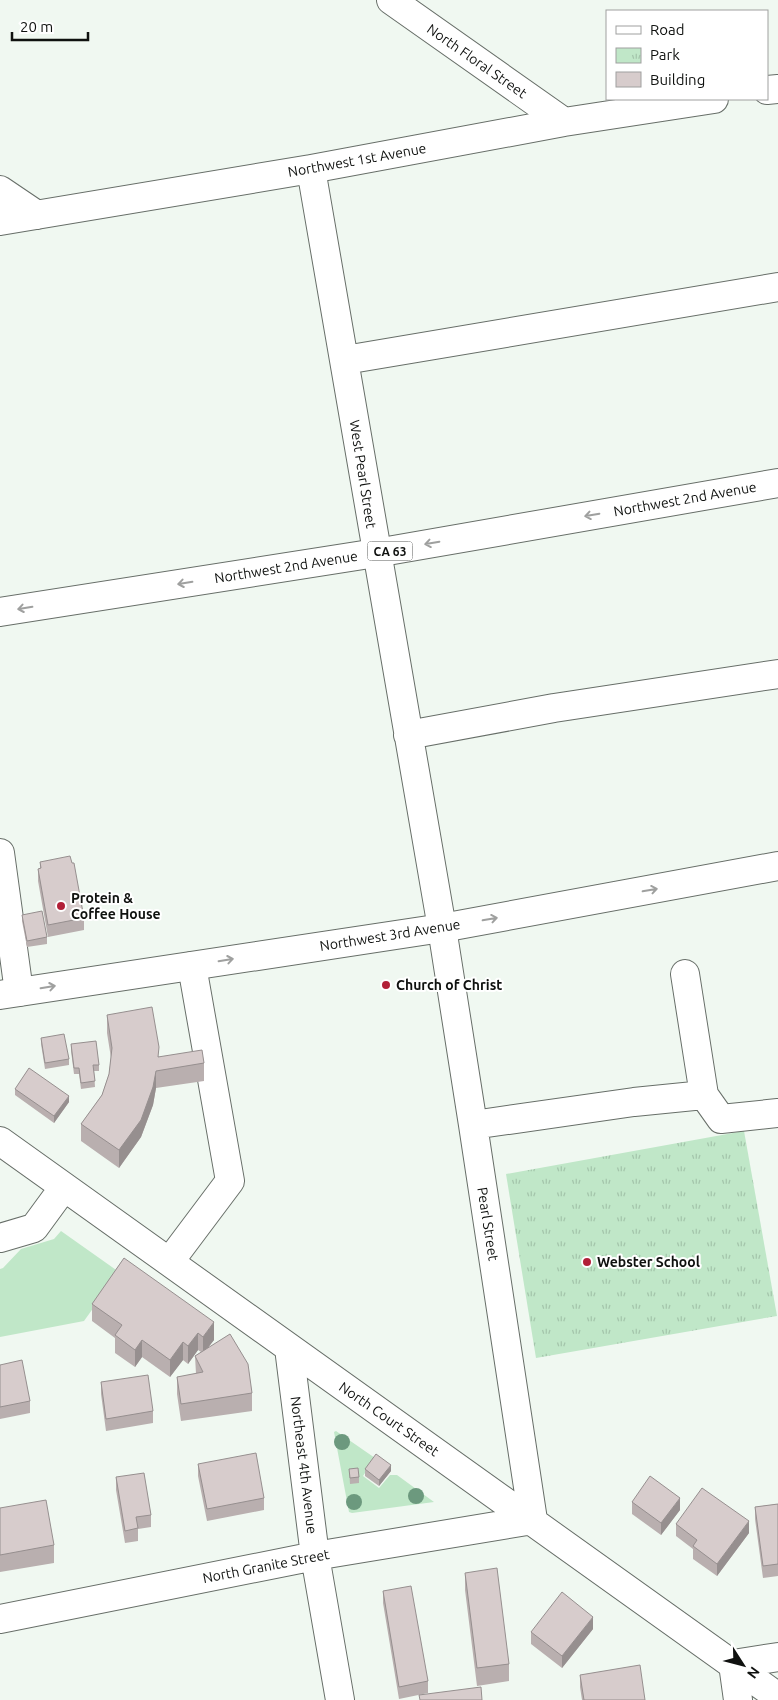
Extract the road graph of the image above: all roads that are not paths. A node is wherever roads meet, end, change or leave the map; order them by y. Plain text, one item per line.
1 (391, 0) edge
2 (707, 100) edge
3 (564, 122) junction
4 (311, 169) junction
5 (0, 190) edge
6 (37, 215) junction
7 (0, 221) edge
8 (778, 287) edge
9 (345, 360) junction
10 (778, 483) edge
11 (376, 553) junction
12 (0, 612) edge
13 (778, 674) edge
14 (408, 734) junction
15 (0, 853) edge
16 (778, 866) edge
17 (442, 928) junction
18 (192, 966) junction
19 (685, 974) dead end
20 (10, 993) edge
21 (704, 1095) junction
22 (778, 1113) edge
23 (473, 1125) junction
24 (0, 1141) edge
25 (64, 1187) junction
26 (0, 1238) edge
27 (170, 1261) junction
28 (289, 1348) junction
29 (533, 1520) junction
30 (315, 1556) junction
31 (0, 1619) edge
32 (778, 1657) edge
33 (734, 1664) junction
34 (778, 1697) edge
35 (340, 1700) edge
36 (738, 1700) edge

1 - 3 street, North Floral Street
2 - 3 street, Northwest 1st Avenue
3 - 4 street, Northwest 1st Avenue
4 - 6 street, Northwest 1st Avenue
4 - 9 street, West Pearl Street
5 - 6 street
6 - 7 street, Northwest 1st Avenue
8 - 9 street
9 - 11 street, West Pearl Street
10 -> 11 street, Northwest 2nd Avenue / CA 63
11 -> 12 street, Northwest 2nd Avenue / CA 63
11 - 14 street, West Pearl Street
13 - 14 street
14 - 17 street, West Pearl Street
15 - 20 street
17 -> 16 street, Northwest 3rd Avenue
18 -> 17 street, Northwest 3rd Avenue
17 - 23 street, Pearl Street
20 -> 18 street, Northwest 3rd Avenue
18 - 27 street
19 - 21 street
21 - 22 street
21 - 23 street
23 - 29 street, Pearl Street
24 - 25 street, North Court Street
25 - 26 street
25 - 27 street, North Court Street
27 - 28 street, North Court Street
28 - 29 street, North Court Street
28 - 30 street, Northeast 4th Avenue
29 - 30 street, North Granite Street
29 - 33 street, North Court Street
30 - 31 street, North Granite Street
30 - 35 street, Northeast 4th Avenue
32 - 33 street
33 - 34 street, North Court Street
33 - 36 street

